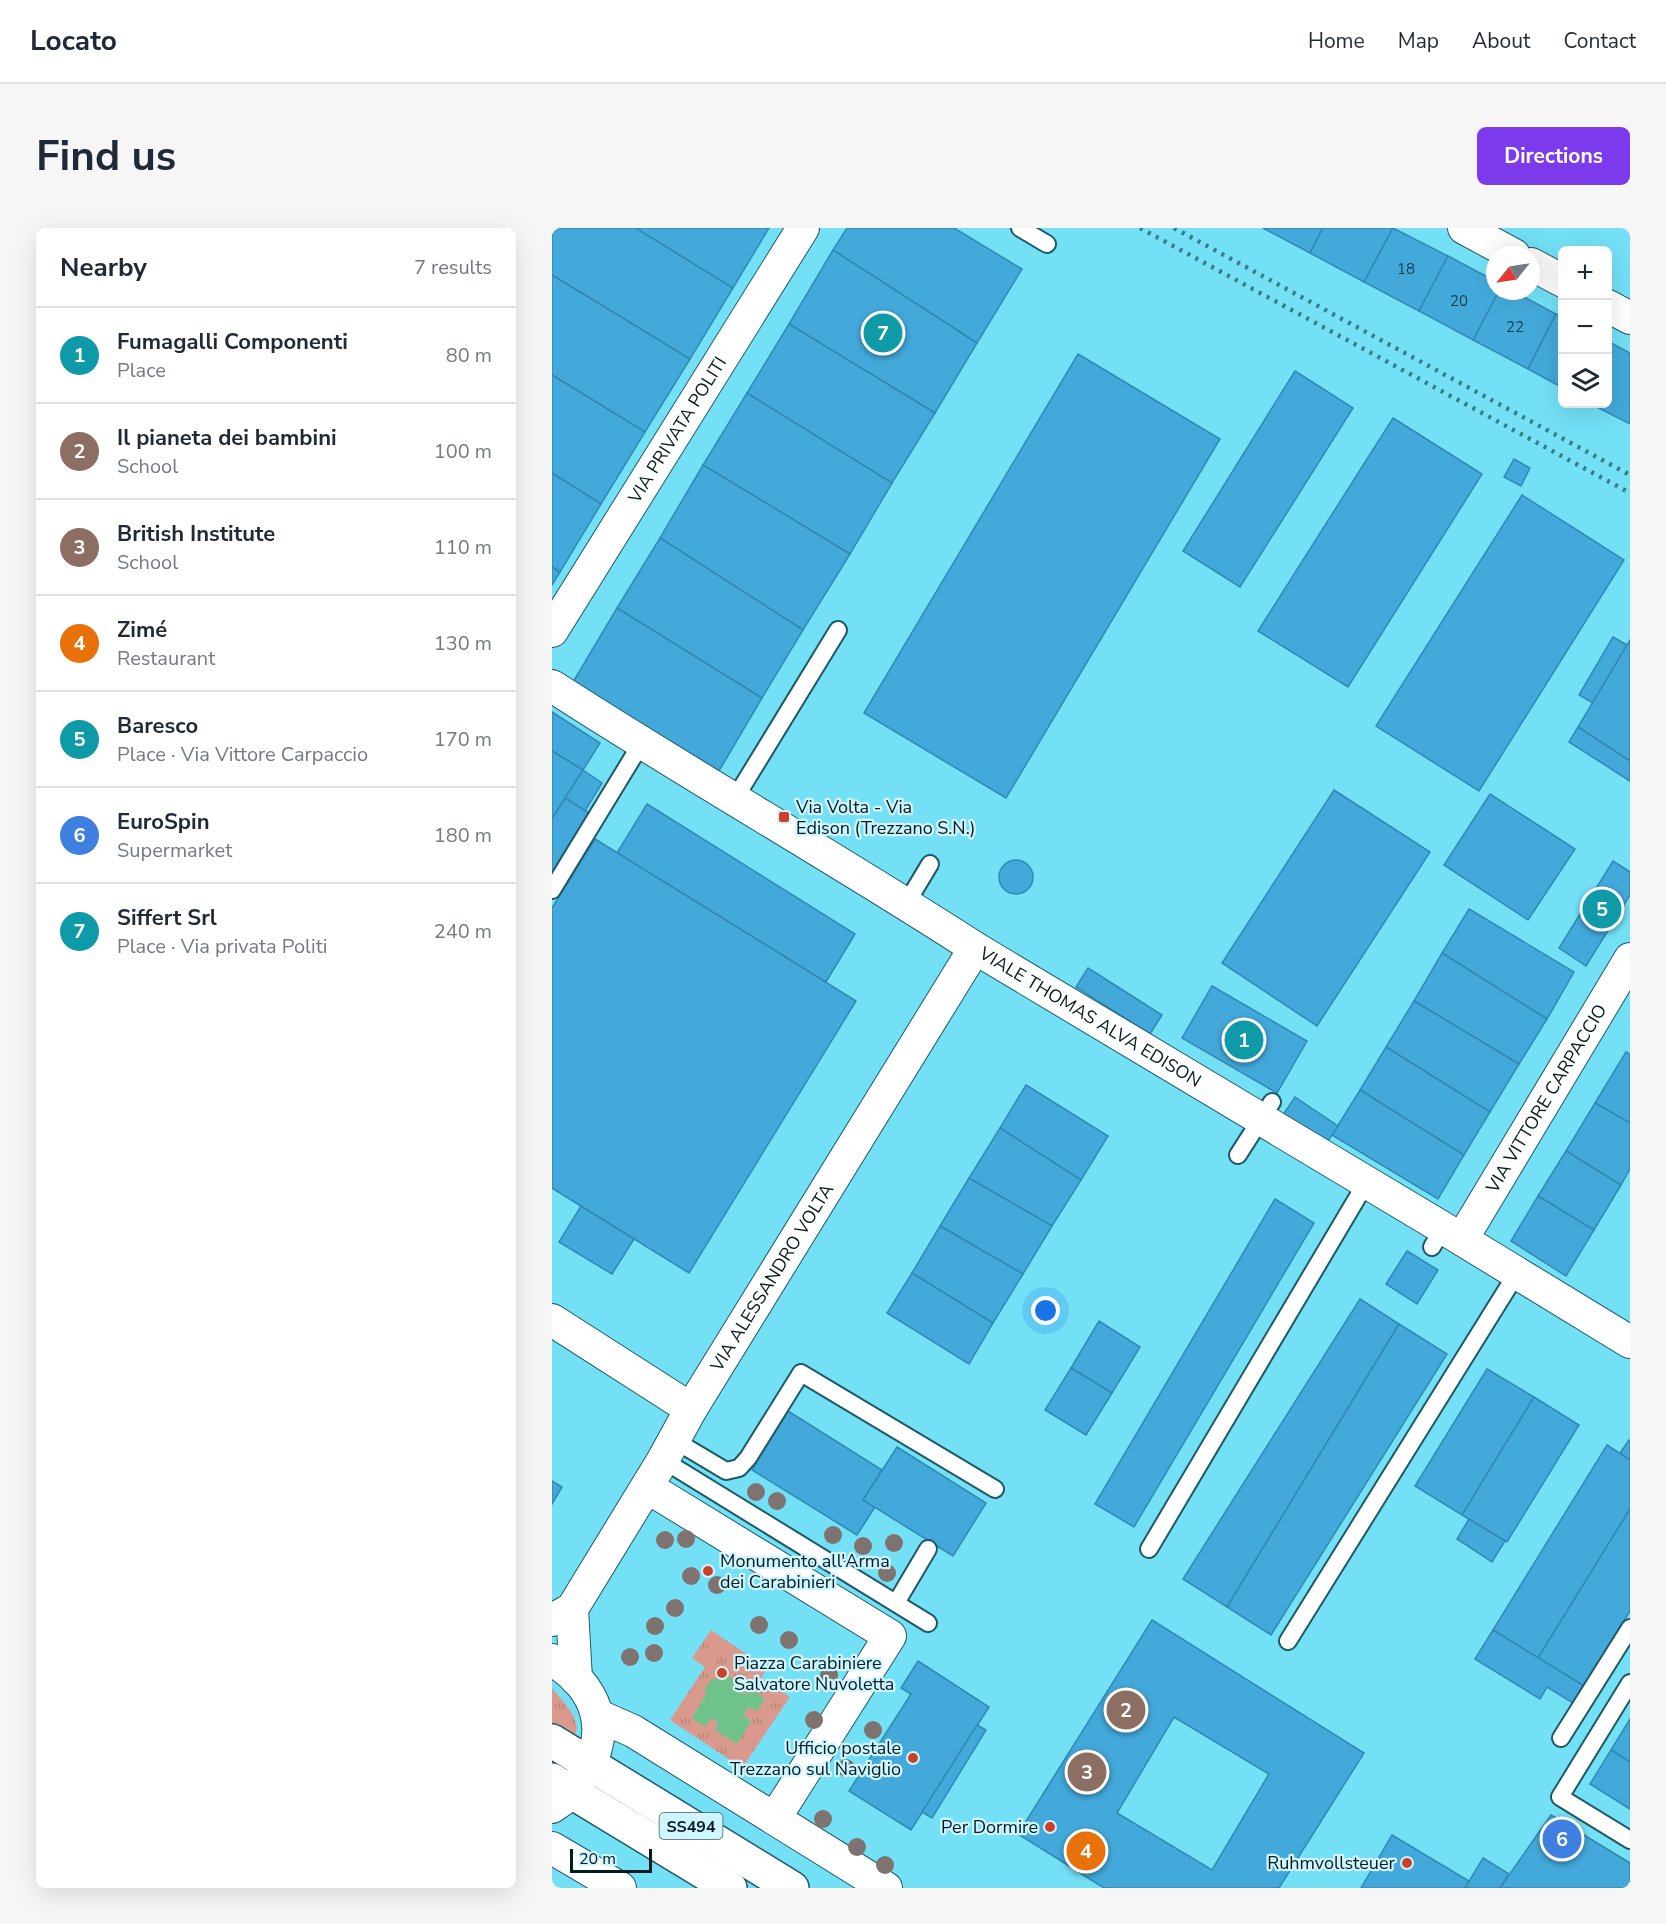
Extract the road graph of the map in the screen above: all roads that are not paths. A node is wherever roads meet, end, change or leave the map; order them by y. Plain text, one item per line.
1 (803, 228) edge
2 (1020, 228) edge
3 (1464, 228) edge
4 (1047, 244) dead end
5 (1497, 246) edge
6 (1540, 269) edge
7 (1558, 278) edge
8 (1612, 308) edge
9 (1630, 318) edge
10 (838, 630) dead end
11 (552, 631) edge
12 (552, 686) edge
13 (641, 744) junction
14 (734, 800) junction
15 (930, 864) dead end
16 (552, 890) edge
17 (906, 904) junction
18 (975, 948) junction
19 (1630, 959) edge
20 (1267, 1111) junction
21 (1238, 1155) dead end
22 (1366, 1183) junction
23 (1446, 1238) junction
24 (1518, 1273) junction
25 (552, 1320) edge
26 (1630, 1342) edge
27 (691, 1410) junction
28 (668, 1450) junction
29 (646, 1487) junction
30 (995, 1489) dead end
31 (928, 1549) dead end
32 (1149, 1549) dead end
33 (896, 1603) junction
34 (562, 1614) edge
35 (928, 1623) dead end
36 (1630, 1628) edge
37 (1288, 1641) dead end
38 (552, 1660) edge
39 (576, 1679) junction
40 (1630, 1683) edge
41 (599, 1716) junction
42 (1561, 1738) dead end
43 (552, 1741) edge
44 (590, 1765) junction
45 (559, 1793) edge
46 (775, 1818) junction
47 (1630, 1840) edge
48 (552, 1848) edge
49 (620, 1888) edge
50 (730, 1888) edge
51 (792, 1888) edge
52 (886, 1888) edge

1 - 11 street, VIA PRIVATA POLITI
2 - 4 lane
3 - 5 street
6 - 7 street
8 - 9 street
10 - 14 lane
12 - 13 street, VIALE THOMAS ALVA EDISON
13 - 14 street, VIALE THOMAS ALVA EDISON
13 - 16 lane
14 - 17 street, VIALE THOMAS ALVA EDISON
15 - 17 lane
17 - 18 street, VIALE THOMAS ALVA EDISON
18 - 20 street, VIALE THOMAS ALVA EDISON
18 - 27 street, VIA ALESSANDRO VOLTA
19 - 23 street, VIA VITTORE CARPACCIO
20 - 21 lane
20 - 22 street, VIALE THOMAS ALVA EDISON
22 - 23 street, VIALE THOMAS ALVA EDISON
22 - 32 lane
23 - 24 street, VIALE THOMAS ALVA EDISON
24 - 26 street, VIALE THOMAS ALVA EDISON
24 - 37 lane
25 - 27 street
27 - 28 street, VIA ALESSANDRO VOLTA
28 - 29 street, VIA ALESSANDRO VOLTA
28 - 30 lane
28 - 33 lane
29 - 34 street, VIA ALESSANDRO VOLTA
29 - 46 street
31 - 33 lane
33 - 35 lane
34 - 39 street, VIA ALESSANDRO VOLTA
36 - 42 lane
38 - 39 street
39 - 41 street
40 - 47 lane
41 - 44 street
41 - 46 street
43 - 44 main road, SS494
44 - 45 street
44 - 51 main road, SS494
45 - 50 main road, SS494
46 - 52 street
48 - 49 street

